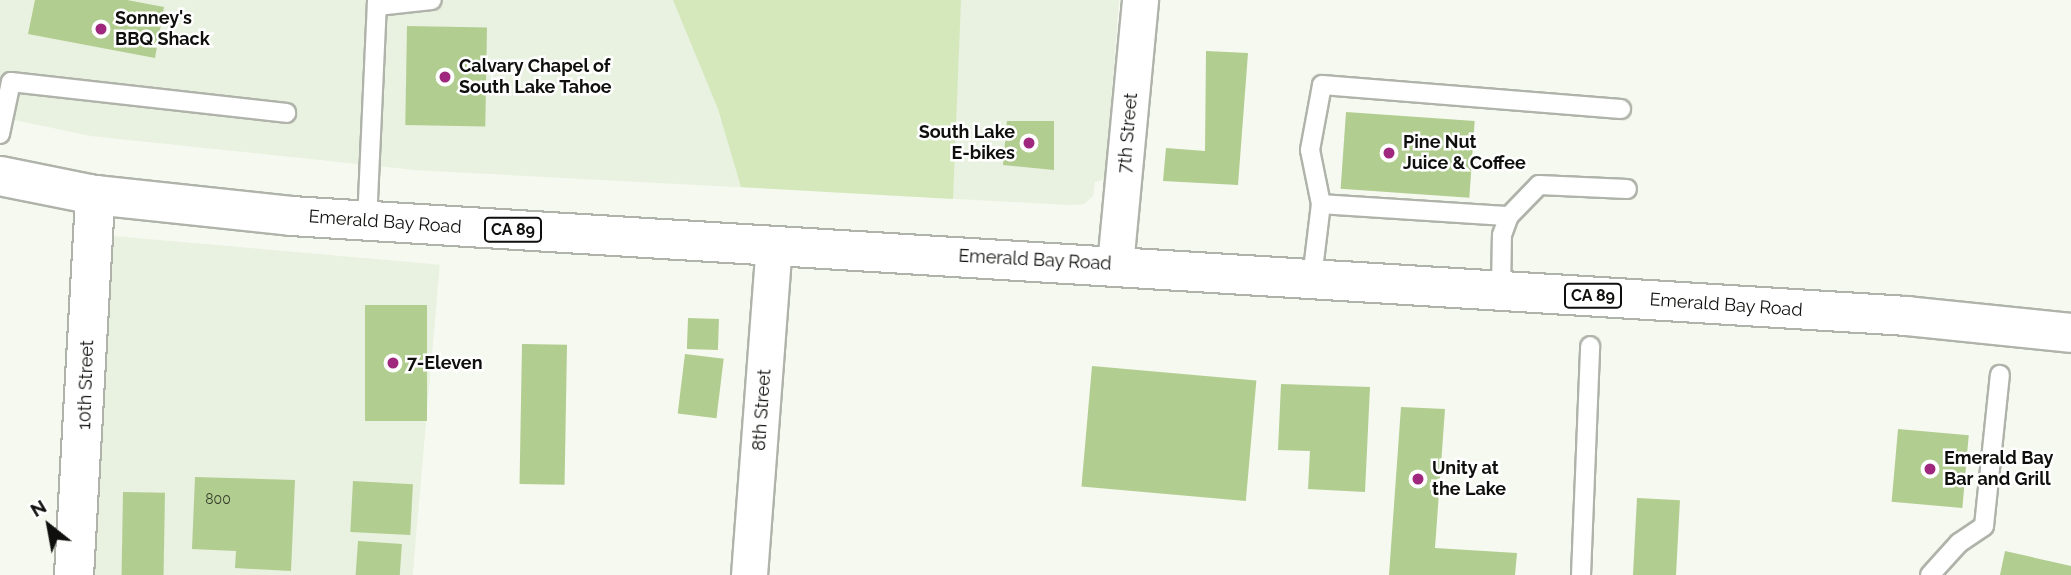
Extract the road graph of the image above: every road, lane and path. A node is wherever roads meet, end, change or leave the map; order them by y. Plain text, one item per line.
1 (432, 0) edge
2 (1140, 0) edge
3 (377, 3) edge
4 (1622, 109) dead end
5 (286, 113) dead end
6 (0, 134) edge
7 (0, 176) edge
8 (1627, 189) dead end
9 (95, 195) junction
10 (1321, 204) junction
11 (1509, 216) junction
12 (367, 222) junction
13 (774, 245) junction
14 (1115, 265) junction
15 (1312, 278) junction
16 (1502, 290) junction
17 (2071, 333) edge
18 (1590, 346) dead end
19 (2000, 375) dead end
20 (74, 575) edge
21 (749, 575) edge
22 (1581, 575) edge
23 (1930, 575) edge

1 - 3 lane
2 - 14 street, 7th Street
3 - 12 lane
4 - 10 lane
5 - 6 lane
7 - 9 main road, Emerald Bay Road / CA 89
8 - 11 lane
9 - 12 main road, Emerald Bay Road / CA 89
9 - 20 main road, 10th Street
10 - 11 lane
10 - 15 lane
11 - 16 lane
12 - 13 main road, Emerald Bay Road / CA 89
13 - 14 main road, Emerald Bay Road / CA 89
13 - 21 street, 8th Street
14 - 15 main road, Emerald Bay Road / CA 89
15 - 16 main road, Emerald Bay Road / CA 89
16 - 17 main road, Emerald Bay Road / CA 89
18 - 22 lane
19 - 23 lane

